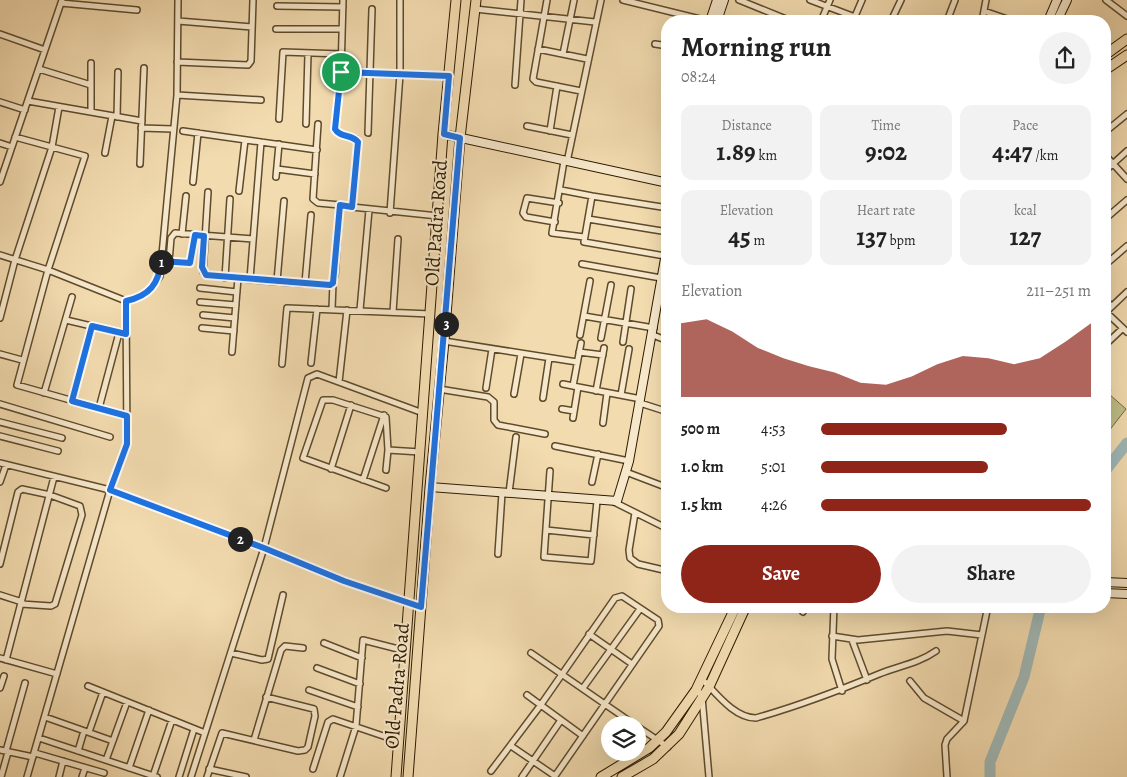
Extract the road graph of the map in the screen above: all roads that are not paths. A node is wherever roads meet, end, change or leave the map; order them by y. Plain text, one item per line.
1 (178, 0) edge
2 (253, 0) edge
3 (343, 0) edge
4 (456, 0) edge
5 (521, 0) edge
6 (547, 0) edge
7 (574, 0) edge
8 (601, 0) edge
9 (623, 0) edge
10 (717, 0) edge
11 (724, 0) edge
12 (739, 0) edge
13 (812, 0) edge
14 (830, 0) edge
15 (862, 0) edge
16 (901, 0) edge
17 (956, 0) edge
18 (986, 0) edge
19 (1057, 0) edge
20 (1067, 0) edge
21 (1106, 0) edge
22 (62, 1) edge
23 (400, 1) dead end
24 (476, 4) edge
25 (277, 6) dead end
26 (343, 7) junction
27 (827, 7) junction
28 (372, 9) dead end
29 (137, 10) dead end
30 (984, 12) junction
31 (519, 14) junction
32 (684, 15) edge
33 (711, 15) edge
34 (719, 15) edge
35 (777, 15) edge
36 (824, 15) edge
37 (845, 15) edge
38 (856, 15) edge
39 (894, 15) edge
40 (950, 15) edge
41 (983, 15) edge
42 (994, 15) edge
43 (1051, 15) edge
44 (1060, 15) edge
45 (544, 16) junction
46 (1127, 16) edge
47 (570, 20) junction
48 (178, 21) junction
49 (594, 22) junction
50 (252, 28) junction
51 (276, 29) dead end
52 (342, 30) junction
53 (0, 34) edge
54 (1127, 39) edge
55 (655, 44) dead end
56 (661, 45) edge
57 (538, 49) junction
58 (45, 50) junction
59 (1111, 51) edge
60 (308, 54) junction
61 (342, 54) junction
62 (563, 54) junction
63 (1127, 55) edge
64 (587, 58) junction
65 (177, 62) junction
66 (91, 63) dead end
67 (1111, 66) edge
68 (144, 68) dead end
69 (39, 69) junction
70 (118, 72) dead end
71 (341, 72) junction
72 (371, 73) junction
73 (400, 74) junction
74 (449, 76) junction
75 (91, 85) junction
76 (515, 85) dead end
77 (558, 86) junction
78 (581, 91) junction
79 (176, 95) junction
80 (261, 100) dead end
81 (28, 101) junction
82 (0, 102) edge
83 (59, 107) junction
84 (25, 110) junction
85 (91, 112) junction
86 (1127, 114) edge
87 (114, 116) junction
88 (279, 119) dead end
89 (142, 121) junction
90 (306, 124) dead end
91 (318, 124) dead end
92 (527, 126) dead end
93 (1111, 127) edge
94 (141, 128) junction
95 (173, 129) junction
96 (183, 131) dead end
97 (550, 131) junction
98 (198, 133) junction
99 (368, 133) dead end
100 (444, 134) junction
101 (572, 136) junction
102 (15, 137) junction
103 (460, 138) junction
104 (245, 140) junction
105 (261, 142) junction
106 (0, 143) edge
107 (279, 144) junction
108 (12, 147) junction
109 (52, 147) junction
110 (317, 150) junction
111 (1127, 151) edge
112 (105, 153) dead end
113 (566, 161) junction
114 (1113, 163) joint
115 (140, 164) dead end
116 (277, 169) junction
117 (315, 174) junction
118 (276, 177) dead end
119 (1127, 179) edge
120 (0, 180) edge
121 (661, 181) edge
122 (193, 182) dead end
123 (561, 190) junction
124 (239, 191) dead end
125 (208, 192) dead end
126 (186, 196) dead end
127 (592, 196) junction
128 (230, 200) dead end
129 (1127, 200) edge
130 (284, 201) dead end
131 (559, 203) junction
132 (340, 205) junction
133 (352, 207) junction
134 (661, 207) edge
135 (369, 210) junction
136 (390, 212) junction
137 (1111, 214) edge
138 (311, 215) dead end
139 (438, 216) junction
140 (588, 219) junction
141 (555, 222) junction
142 (661, 231) edge
143 (182, 234) junction
144 (195, 235) junction
145 (204, 236) junction
146 (227, 237) junction
147 (584, 237) junction
148 (253, 239) junction
149 (398, 239) dead end
150 (1127, 246) edge
151 (0, 255) edge
152 (661, 255) edge
153 (14, 260) junction
154 (1111, 260) edge
155 (161, 261) junction
156 (169, 262) junction
157 (582, 264) dead end
158 (48, 270) junction
159 (225, 278) junction
160 (238, 278) junction
161 (661, 278) joint
162 (250, 279) junction
163 (277, 281) junction
164 (590, 281) dead end
165 (305, 283) junction
166 (333, 283) junction
167 (611, 285) dead end
168 (200, 288) dead end
169 (632, 289) dead end
170 (236, 292) junction
171 (1127, 292) edge
172 (72, 297) dead end
173 (126, 301) junction
174 (200, 302) dead end
175 (236, 305) junction
176 (1112, 306) edge
177 (317, 309) junction
178 (332, 309) junction
179 (347, 310) junction
180 (360, 310) junction
181 (392, 312) junction
182 (432, 314) junction
183 (203, 315) dead end
184 (584, 316) junction
185 (1111, 317) edge
186 (0, 318) edge
187 (235, 318) junction
188 (66, 320) junction
189 (605, 320) junction
190 (626, 324) junction
191 (92, 326) junction
192 (202, 328) dead end
193 (1125, 330) edge
194 (234, 331) junction
195 (654, 332) junction
196 (120, 333) junction
197 (126, 334) junction
198 (580, 334) dead end
199 (661, 336) edge
200 (601, 338) dead end
201 (1111, 340) edge
202 (444, 341) junction
203 (623, 342) dead end
204 (581, 343) dead end
205 (604, 348) dead end
206 (492, 349) junction
207 (629, 349) dead end
208 (232, 352) dead end
209 (579, 352) junction
210 (0, 354) edge
211 (520, 354) junction
212 (603, 356) junction
213 (549, 358) junction
214 (22, 360) junction
215 (577, 362) junction
216 (282, 364) dead end
217 (311, 364) dead end
218 (339, 382) junction
219 (563, 384) dead end
220 (575, 387) junction
221 (486, 388) dead end
222 (439, 389) junction
223 (596, 391) junction
224 (44, 393) junction
225 (607, 393) junction
226 (514, 394) dead end
227 (620, 395) junction
228 (542, 398) dead end
229 (72, 401) junction
230 (641, 401) junction
231 (0, 405) edge
232 (351, 405) junction
233 (99, 408) junction
234 (562, 409) dead end
235 (661, 409) edge
236 (574, 411) junction
237 (424, 414) junction
238 (384, 415) junction
239 (127, 416) junction
240 (574, 418) dead end
241 (0, 422) edge
242 (603, 423) dead end
243 (546, 434) dead end
244 (0, 436) edge
245 (110, 437) dead end
246 (516, 437) dead end
247 (62, 438) dead end
248 (555, 446) dead end
249 (388, 450) junction
250 (58, 451) dead end
251 (421, 452) junction
252 (598, 454) junction
253 (630, 461) junction
254 (3, 464) edge
255 (331, 469) junction
256 (386, 470) dead end
257 (550, 471) dead end
258 (626, 472) junction
259 (54, 477) junction
260 (363, 480) junction
261 (0, 482) edge
262 (592, 482) dead end
263 (661, 485) edge
264 (430, 487) junction
265 (386, 488) dead end
266 (110, 490) junction
267 (505, 493) junction
268 (50, 495) junction
269 (548, 497) junction
270 (597, 501) junction
271 (614, 502) junction
272 (635, 513) junction
273 (661, 526) edge
274 (546, 530) junction
275 (594, 535) junction
276 (264, 548) junction
277 (498, 554) dead end
278 (0, 564) edge
279 (661, 569) edge
280 (1111, 582) edge
281 (1127, 583) edge
282 (1111, 593) edge
283 (1127, 594) edge
284 (0, 595) edge
285 (283, 595) dead end
286 (22, 603) junction
287 (410, 604) junction
288 (421, 607) junction
289 (640, 609) junction
290 (733, 613) edge
291 (743, 613) edge
292 (834, 613) edge
293 (987, 613) edge
294 (590, 634) junction
295 (982, 634) junction
296 (832, 636) junction
297 (852, 640) junction
298 (324, 642) dead end
299 (303, 648) dead end
300 (611, 650) junction
301 (406, 651) junction
302 (936, 652) dead end
303 (231, 653) junction
304 (532, 653) dead end
305 (0, 658) edge
306 (362, 658) junction
307 (6, 660) junction
308 (632, 664) junction
309 (317, 668) dead end
310 (57, 674) junction
311 (562, 674) junction
312 (4, 676) dead end
313 (702, 679) junction
314 (867, 680) junction
315 (910, 681) dead end
316 (26, 683) dead end
317 (360, 684) junction
318 (88, 686) dead end
319 (709, 686) junction
320 (0, 688) edge
321 (583, 688) junction
322 (696, 688) junction
323 (309, 690) dead end
324 (842, 691) junction
325 (103, 692) junction
326 (527, 695) dead end
327 (266, 697) junction
328 (702, 697) junction
329 (127, 702) junction
330 (604, 704) junction
331 (540, 706) junction
332 (358, 707) junction
333 (148, 710) junction
334 (621, 716) edge
335 (45, 717) junction
336 (172, 720) junction
337 (561, 720) junction
338 (964, 721) junction
339 (356, 726) junction
340 (194, 729) junction
341 (87, 732) junction
342 (646, 733) edge
343 (205, 734) junction
344 (583, 736) junction
345 (39, 738) junction
346 (254, 740) junction
347 (113, 741) junction
348 (398, 741) junction
349 (658, 741) junction
350 (511, 746) junction
351 (668, 747) junction
352 (0, 750) edge
353 (78, 751) junction
354 (7, 752) junction
355 (34, 755) junction
356 (106, 760) junction
357 (63, 761) junction
358 (533, 761) junction
359 (85, 768) junction
360 (129, 768) junction
361 (209, 769) junction
362 (313, 769) dead end
363 (491, 771) dead end
364 (104, 773) dead end
365 (155, 776) edge
366 (1, 777) edge
367 (27, 777) edge
368 (59, 777) edge
369 (82, 777) edge
370 (179, 777) edge
371 (191, 777) edge
372 (206, 777) edge
373 (244, 777) edge
374 (340, 777) edge
375 (396, 777) edge
376 (408, 777) edge
377 (522, 777) edge
378 (601, 777) edge
379 (622, 777) edge
380 (709, 777) edge
381 (947, 777) edge

1 - 48 street
2 - 50 street
3 - 26 street
4 - 74 main road, Old Padra Road
5 - 31 street
6 - 45 street
7 - 47 street
8 - 49 street
9 - 32 street
10 - 33 street
11 - 34 street
12 - 35 street
13 - 27 street
14 - 27 street
15 - 38 street
16 - 39 street
17 - 40 street
18 - 30 street
19 - 43 street
20 - 44 street
21 - 46 street
22 - 29 street
22 - 58 street
23 - 73 street
24 - 31 street
24 - 103 main road, Old Padra Road
25 - 26 street
26 - 52 street
27 - 36 street
27 - 37 street
28 - 72 street
30 - 41 street
30 - 42 street
31 - 45 street
31 - 76 street
45 - 47 street
45 - 57 street
47 - 49 street
47 - 62 street
48 - 50 street
48 - 65 street
49 - 64 street
50 - 65 street
51 - 52 street
52 - 61 street
53 - 58 street
54 - 59 main road
55 - 56 street
57 - 62 street
57 - 77 street
58 - 69 street
60 - 61 street
60 - 88 street
60 - 90 street
61 - 71 street
62 - 64 street
63 - 67 main road
64 - 78 street
65 - 79 street
66 - 75 street
68 - 89 street
69 - 75 street
69 - 81 street
70 - 87 street
71 - 72 street
71 - 133 street
72 - 73 street
72 - 99 street
73 - 74 street
73 - 136 street
74 - 100 main road, Old Padra Road
75 - 85 street
77 - 78 street
77 - 97 street
78 - 101 street
79 - 80 street
79 - 95 street
81 - 83 street
81 - 84 street
82 - 84 street
83 - 85 street
83 - 109 street
84 - 102 street
85 - 87 street
86 - 93 street
87 - 89 street
87 - 112 street
89 - 94 street
91 - 110 street
92 - 97 street
94 - 95 street
94 - 115 street
95 - 155 street
96 - 98 street
97 - 101 street
98 - 104 street
98 - 122 street
100 - 103 street
100 - 139 main road, Old Padra Road
101 - 113 street
102 - 108 street
102 - 109 street
103 - 113 street
103 - 202 main road, Old Padra Road
104 - 105 street
104 - 124 street
105 - 107 street
105 - 148 street
106 - 108 street
107 - 110 street
107 - 116 street
108 - 120 street
109 - 153 street
109 - 158 street
110 - 117 street
111 - 114 street
113 - 121 street
113 - 123 street
114 - 119 street
116 - 117 street
116 - 118 street
117 - 132 street
123 - 127 street
123 - 131 street
125 - 145 street
126 - 143 street
127 - 134 street
127 - 140 street
128 - 146 street
129 - 137 street
130 - 163 street
131 - 141 street
131 - 141 street
132 - 133 street
132 - 166 street
133 - 135 street
135 - 136 street
135 - 180 street
136 - 139 street
138 - 165 street
139 - 182 main road, Old Padra Road
140 - 142 street
140 - 147 street
141 - 147 street
143 - 144 street
143 - 156 street
144 - 145 street
144 - 156 street
145 - 146 street
145 - 159 street
146 - 148 street
146 - 159 street
147 - 152 street
148 - 162 street
149 - 181 street
150 - 154 street
151 - 153 street
153 - 158 street
153 - 186 street
155 - 156 street
155 - 173 street
157 - 161 street
158 - 173 street
158 - 214 street
159 - 160 street
160 - 162 street
160 - 170 street
161 - 195 street
162 - 163 street
163 - 165 street
164 - 184 street
165 - 166 street
166 - 178 street
167 - 189 street
168 - 170 street
169 - 190 street
170 - 175 street
171 - 176 street
172 - 188 street
173 - 197 street
174 - 175 street
175 - 187 street
177 - 178 street
177 - 216 street
177 - 217 street
178 - 179 street
179 - 180 street
179 - 218 street
180 - 181 street
181 - 182 street
182 - 237 main road, Old Padra Road
183 - 187 street
184 - 189 street
184 - 198 street
185 - 193 street
187 - 194 street
188 - 191 street
188 - 224 street
189 - 190 street
189 - 200 street
190 - 195 street
190 - 203 street
191 - 196 street
191 - 229 street
192 - 194 street
193 - 201 street
194 - 208 street
195 - 199 street
195 - 230 street
196 - 197 street
196 - 233 street
197 - 239 street
202 - 206 street
202 - 222 main road, Old Padra Road
204 - 209 street
205 - 212 street
206 - 211 street
206 - 221 street
207 - 227 street
209 - 212 street
209 - 215 street
210 - 214 street
211 - 213 street
211 - 226 street
212 - 223 street
213 - 215 street
213 - 228 street
214 - 224 street
215 - 220 street
218 - 237 street
218 - 276 street
219 - 220 street
220 - 223 street
220 - 236 street
222 - 243 street
222 - 264 main road, Old Padra Road
223 - 225 street
224 - 229 street
225 - 227 street
225 - 242 street
227 - 230 street
229 - 233 street
230 - 235 street
230 - 253 street
231 - 245 street
232 - 238 street
232 - 255 street
232 - 255 street
233 - 239 street
234 - 236 street
236 - 240 street
237 - 251 main road, Old Padra Road
238 - 249 street
238 - 260 street
239 - 266 street
241 - 247 street
244 - 250 street
246 - 267 street
248 - 252 street
249 - 251 street
249 - 256 street
251 - 287 main road, Old Padra Road
252 - 253 street
252 - 262 street
253 - 258 street
254 - 259 street
254 - 261 street
255 - 260 street
257 - 269 street
258 - 263 street
258 - 271 street
259 - 266 street
259 - 268 street
260 - 265 street
264 - 267 street
264 - 288 main road, Old Padra Road
266 - 276 street
266 - 310 street
267 - 269 street
267 - 277 street
268 - 278 street
268 - 286 street
268 - 286 street
269 - 270 street
269 - 274 street
270 - 271 street
270 - 275 street
271 - 272 street
272 - 273 street
272 - 279 street
274 - 275 street
274 - 275 street
276 - 287 street
276 - 303 street
280 - 281 street
282 - 283 street
284 - 286 street
285 - 303 street
286 - 307 street
287 - 288 street
287 - 301 main road, Old Padra Road
288 - 376 main road, Old Padra Road
289 - 294 street
289 - 300 street
289 - 308 street
290 - 313 main road
291 - 319 main road
292 - 296 street
293 - 295 street
294 - 300 street
294 - 311 street
295 - 297 street
295 - 338 street
296 - 297 street
296 - 324 street
297 - 314 street
298 - 306 street
299 - 327 street
300 - 308 street
300 - 321 street
301 - 306 street
301 - 348 main road, Old Padra Road
302 - 314 street
303 - 343 street
304 - 311 street
305 - 307 street
306 - 317 street
307 - 310 street
308 - 330 street
309 - 317 street
310 - 335 street
311 - 321 street
311 - 331 street
312 - 320 street
313 - 319 street
313 - 322 main road
314 - 324 street
315 - 338 street
316 - 354 street
317 - 332 street
318 - 325 street
319 - 324 street
319 - 328 main road
321 - 330 street
322 - 328 street
322 - 349 main road
323 - 332 street
325 - 329 street
325 - 341 street
326 - 331 street
327 - 346 street
327 - 346 street
328 - 351 main road
328 - 380 street
329 - 333 street
329 - 347 street
330 - 334 street
330 - 344 street
331 - 337 street
331 - 350 street
332 - 339 street
333 - 336 street
333 - 360 street
335 - 341 street
335 - 345 street
336 - 340 street
336 - 365 street
337 - 344 street
337 - 358 street
338 - 381 street
339 - 348 street
339 - 362 street
339 - 374 street
340 - 343 street
340 - 370 street
341 - 347 street
341 - 353 street
342 - 349 street
343 - 371 street
344 - 358 street
345 - 353 street
345 - 355 street
346 - 361 street
347 - 356 street
348 - 375 main road, Old Padra Road
349 - 351 street
349 - 378 main road
350 - 358 street
350 - 363 street
351 - 379 main road
352 - 354 street
353 - 356 street
354 - 355 street
354 - 366 street
355 - 357 street
355 - 367 street
356 - 360 street
357 - 359 street
357 - 368 street
358 - 377 street
359 - 364 street
359 - 369 street
360 - 365 street
361 - 372 street
361 - 373 street

